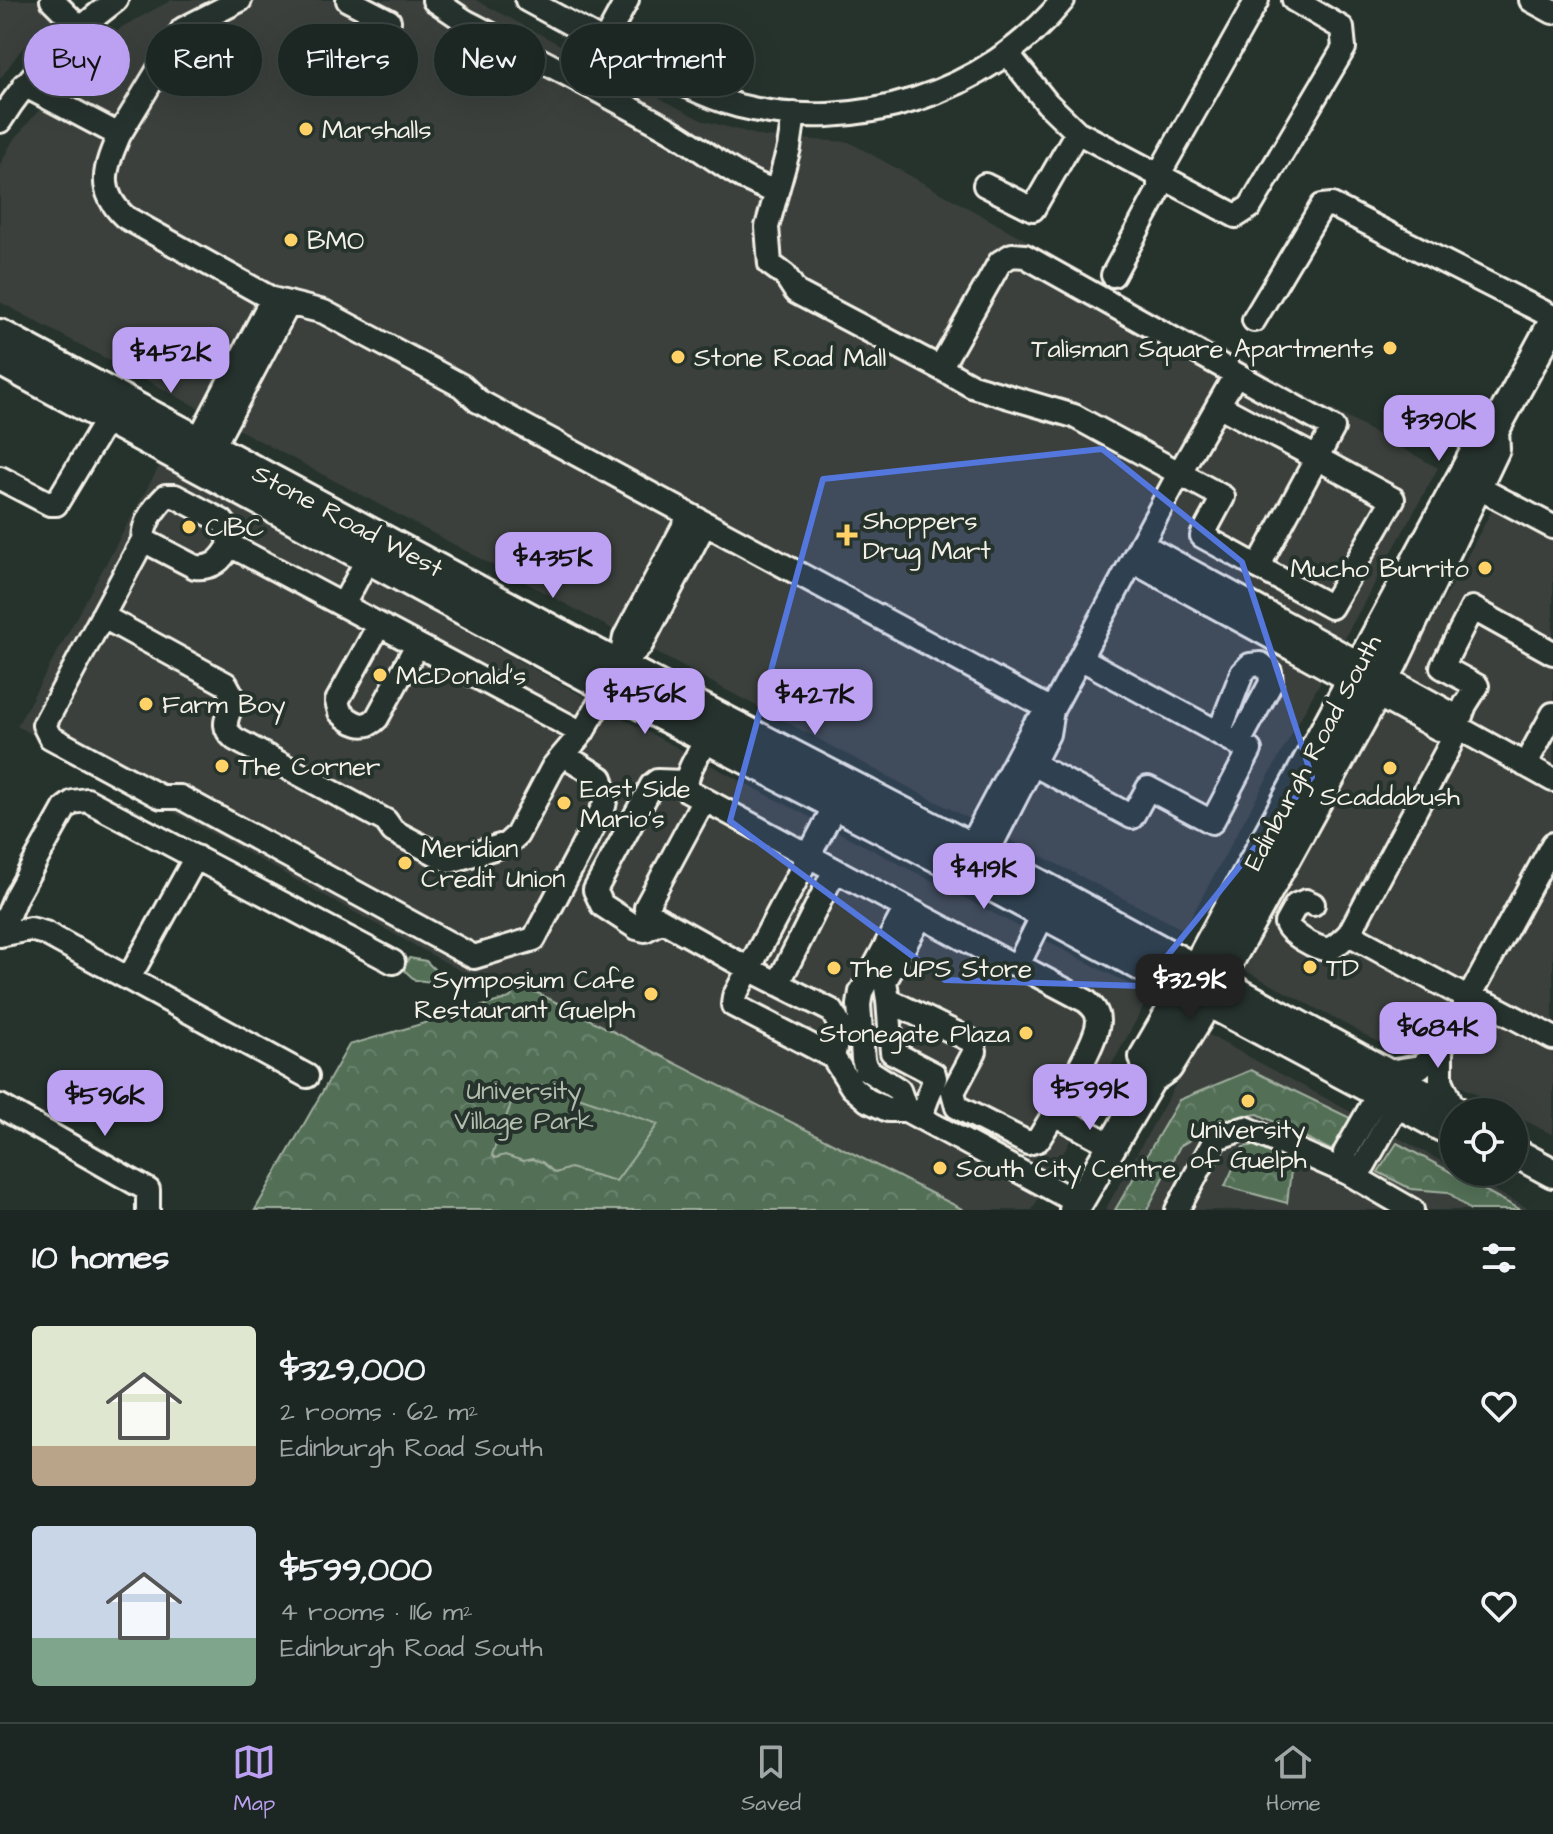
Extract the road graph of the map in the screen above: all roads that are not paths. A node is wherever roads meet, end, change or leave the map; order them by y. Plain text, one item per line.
1 (52, 0) edge
2 (116, 0) edge
3 (240, 0) edge
4 (348, 0) edge
5 (434, 0) edge
6 (528, 0) edge
7 (627, 0) edge
8 (1063, 0) edge
9 (1257, 0) edge
10 (1294, 0) edge
11 (1531, 0) edge
12 (1553, 12) edge
13 (76, 24) edge
14 (85, 24) edge
15 (387, 24) edge
16 (571, 24) edge
17 (614, 24) edge
18 (1008, 54) junction
19 (24, 85) edge
20 (45, 96) edge
21 (713, 96) edge
22 (794, 114) junction
23 (0, 121) edge
24 (1077, 132) junction
25 (119, 135) junction
26 (1159, 174) junction
27 (985, 185) dead end
28 (775, 191) junction
29 (1113, 275) dead end
30 (281, 301) junction
31 (1553, 317) edge
32 (1254, 320) dead end
33 (0, 334) edge
34 (1549, 339) edge
35 (0, 361) edge
36 (940, 368) junction
37 (1236, 374) junction
38 (1218, 405) junction
39 (113, 408) junction
40 (1494, 431) junction
41 (197, 447) junction
42 (1317, 458) junction
43 (1180, 472) junction
44 (0, 478) edge
45 (1477, 487) junction
46 (697, 521) junction
47 (1553, 527) edge
48 (145, 541) junction
49 (230, 545) junction
50 (401, 549) junction
51 (1137, 553) junction
52 (368, 558) junction
53 (1258, 567) junction
54 (343, 605) junction
55 (102, 616) junction
56 (379, 625) junction
57 (417, 645) junction
58 (1553, 653) edge
59 (1080, 658) junction
60 (1356, 671) junction
61 (614, 676) junction
62 (1381, 686) junction
63 (1052, 710) junction
64 (1553, 714) edge
65 (1457, 727) junction
66 (582, 733) junction
67 (707, 739) junction
68 (564, 755) junction
69 (1033, 764) junction
70 (1525, 765) junction
71 (1553, 780) edge
72 (685, 782) junction
73 (704, 799) junction
74 (836, 804) junction
75 (1553, 844) edge
76 (809, 855) junction
77 (968, 855) junction
78 (196, 857) junction
79 (835, 870) junction
80 (1313, 904) dead end
81 (913, 912) junction
82 (1044, 913) junction
83 (662, 921) junction
84 (0, 934) edge
85 (1349, 934) junction
86 (393, 962) dead end
87 (1016, 964) junction
88 (749, 969) junction
89 (129, 978) junction
90 (778, 984) junction
91 (1201, 985) junction
92 (1469, 997) junction
93 (888, 1000) junction
94 (1553, 1038) edge
95 (1441, 1049) junction
96 (833, 1057) junction
97 (307, 1076) dead end
98 (1392, 1083) junction
99 (948, 1088) junction
100 (1448, 1098) edge
101 (0, 1106) edge
102 (1440, 1108) edge
103 (1055, 1112) junction
104 (913, 1114) junction
105 (1112, 1145) junction
106 (1528, 1160) edge
107 (1348, 1173) junction
108 (1553, 1173) edge
109 (1076, 1206) edge
110 (148, 1210) edge
111 (1177, 1210) edge
112 (1412, 1210) edge

1 - 13 street
2 - 14 street
3 - 25 street
4 - 15 street
5 - 28 street
6 - 16 street
7 - 17 street
8 - 18 street
9 - 26 street
10 - 26 street
11 - 12 street
18 - 22 street
18 - 24 street
19 - 23 street
20 - 25 street
21 - 22 street
22 - 28 street
24 - 26 street
24 - 27 street
25 - 30 street
26 - 29 street
28 - 36 street
30 - 41 street
30 - 46 street
31 - 32 street
33 - 39 main road, Stone Road West
34 - 40 main road, Edinburgh Road South
35 - 39 main road, Stone Road West
36 - 37 street
36 - 43 street
37 - 38 street
37 - 42 street
38 - 42 street
38 - 43 street
39 - 41 main road, Stone Road West
39 - 44 street
40 - 45 main road, Edinburgh Road South
40 - 60 main road, Edinburgh Road South
41 - 50 main road, Stone Road West
41 - 52 main road, Stone Road West
42 - 53 street
42 - 53 street
43 - 51 street
43 - 53 street
45 - 47 street
45 - 62 main road, Edinburgh Road South
46 - 61 street
46 - 63 street
48 - 49 street
48 - 49 street
48 - 55 street
49 - 54 street
50 - 52 main road
50 - 61 main road, Stone Road West
51 - 59 street
51 - 60 street
52 - 54 street
52 - 61 main road, Stone Road West
54 - 56 street
55 - 68 street
55 - 68 street
56 - 57 street
56 - 57 street
57 - 66 street
58 - 65 street
59 - 63 street
59 - 69 street
60 - 62 street
60 - 91 main road, Edinburgh Road South
61 - 66 street
61 - 67 main road, Stone Road West
61 - 77 main road, Stone Road West
62 - 65 street
62 - 91 main road, Edinburgh Road South
63 - 69 street
63 - 77 street
64 - 70 street
65 - 70 street
65 - 85 street
66 - 68 street
67 - 72 street
67 - 74 main road, Stone Road West
69 - 77 street
70 - 71 street
72 - 73 street
72 - 83 street
73 - 76 street
73 - 83 street
74 - 76 street
74 - 77 main road, Stone Road West
75 - 92 street
76 - 79 street
76 - 88 street
77 - 82 main road, Stone Road West
77 - 91 main road, Stone Road West
78 - 84 street
78 - 86 street
78 - 89 street
79 - 81 street
79 - 90 street
80 - 85 street
81 - 87 street
81 - 93 street
81 - 104 street
82 - 87 street
82 - 91 main road, Stone Road West
83 - 88 street
84 - 89 street
85 - 92 street
87 - 103 street
88 - 90 street
88 - 96 street
89 - 97 street
90 - 96 street
91 - 98 main road, Stone Road West
91 - 105 main road, Edinburgh Road South
92 - 94 street
92 - 95 street
93 - 99 street
93 - 99 street
95 - 98 street
95 - 100 street
96 - 104 street
98 - 102 main road, Stone Road West
98 - 107 street
99 - 103 street
99 - 104 street
101 - 110 street
103 - 105 street
104 - 109 street
105 - 109 main road, Edinburgh Road South
106 - 108 main road
107 - 111 street
107 - 112 street

